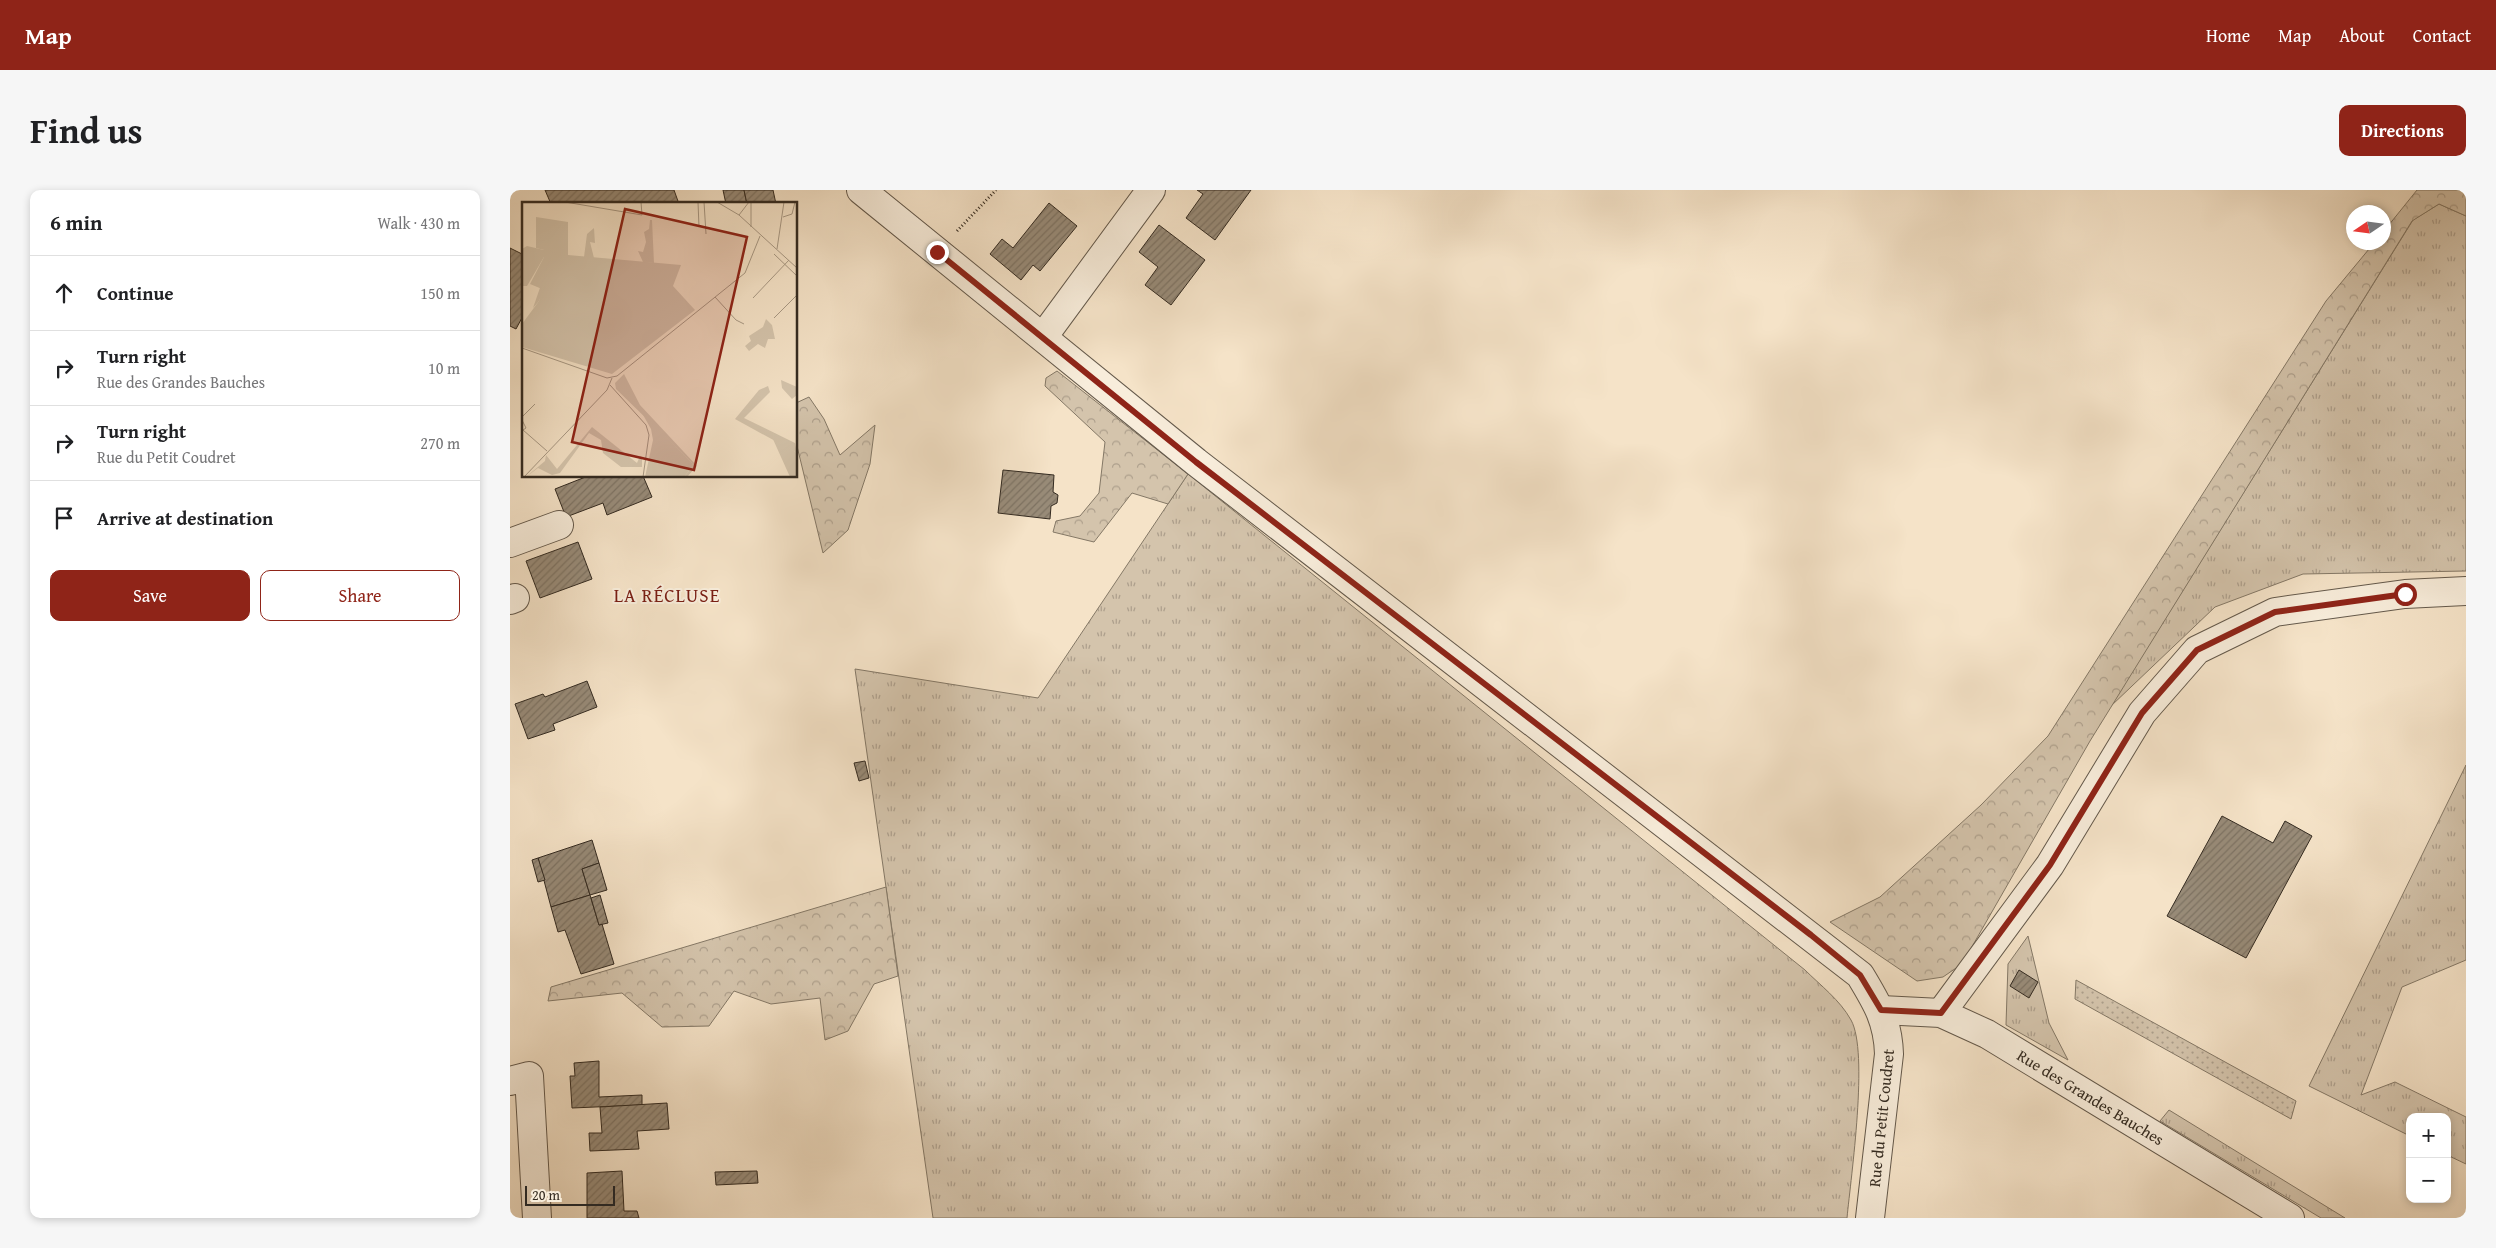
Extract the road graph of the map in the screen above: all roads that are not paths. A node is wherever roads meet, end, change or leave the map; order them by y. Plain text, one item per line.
1 (861, 190) edge
2 (1151, 190) edge
3 (1043, 337) junction
4 (560, 525) dead end
5 (510, 543) edge
6 (2466, 591) edge
7 (1881, 1010) junction
8 (1941, 1013) junction
9 (510, 1080) edge
10 (537, 1218) edge
11 (1870, 1218) edge
12 (2290, 1218) edge

1 - 3 street, Rue du Petit Coudret
2 - 3 street
3 - 7 street, Rue du Petit Coudret
4 - 5 street
6 - 8 street
7 - 8 street, Rue des Grandes Bauches
7 - 11 street, Rue du Petit Coudret
8 - 12 street, Rue des Grandes Bauches
9 - 10 street

